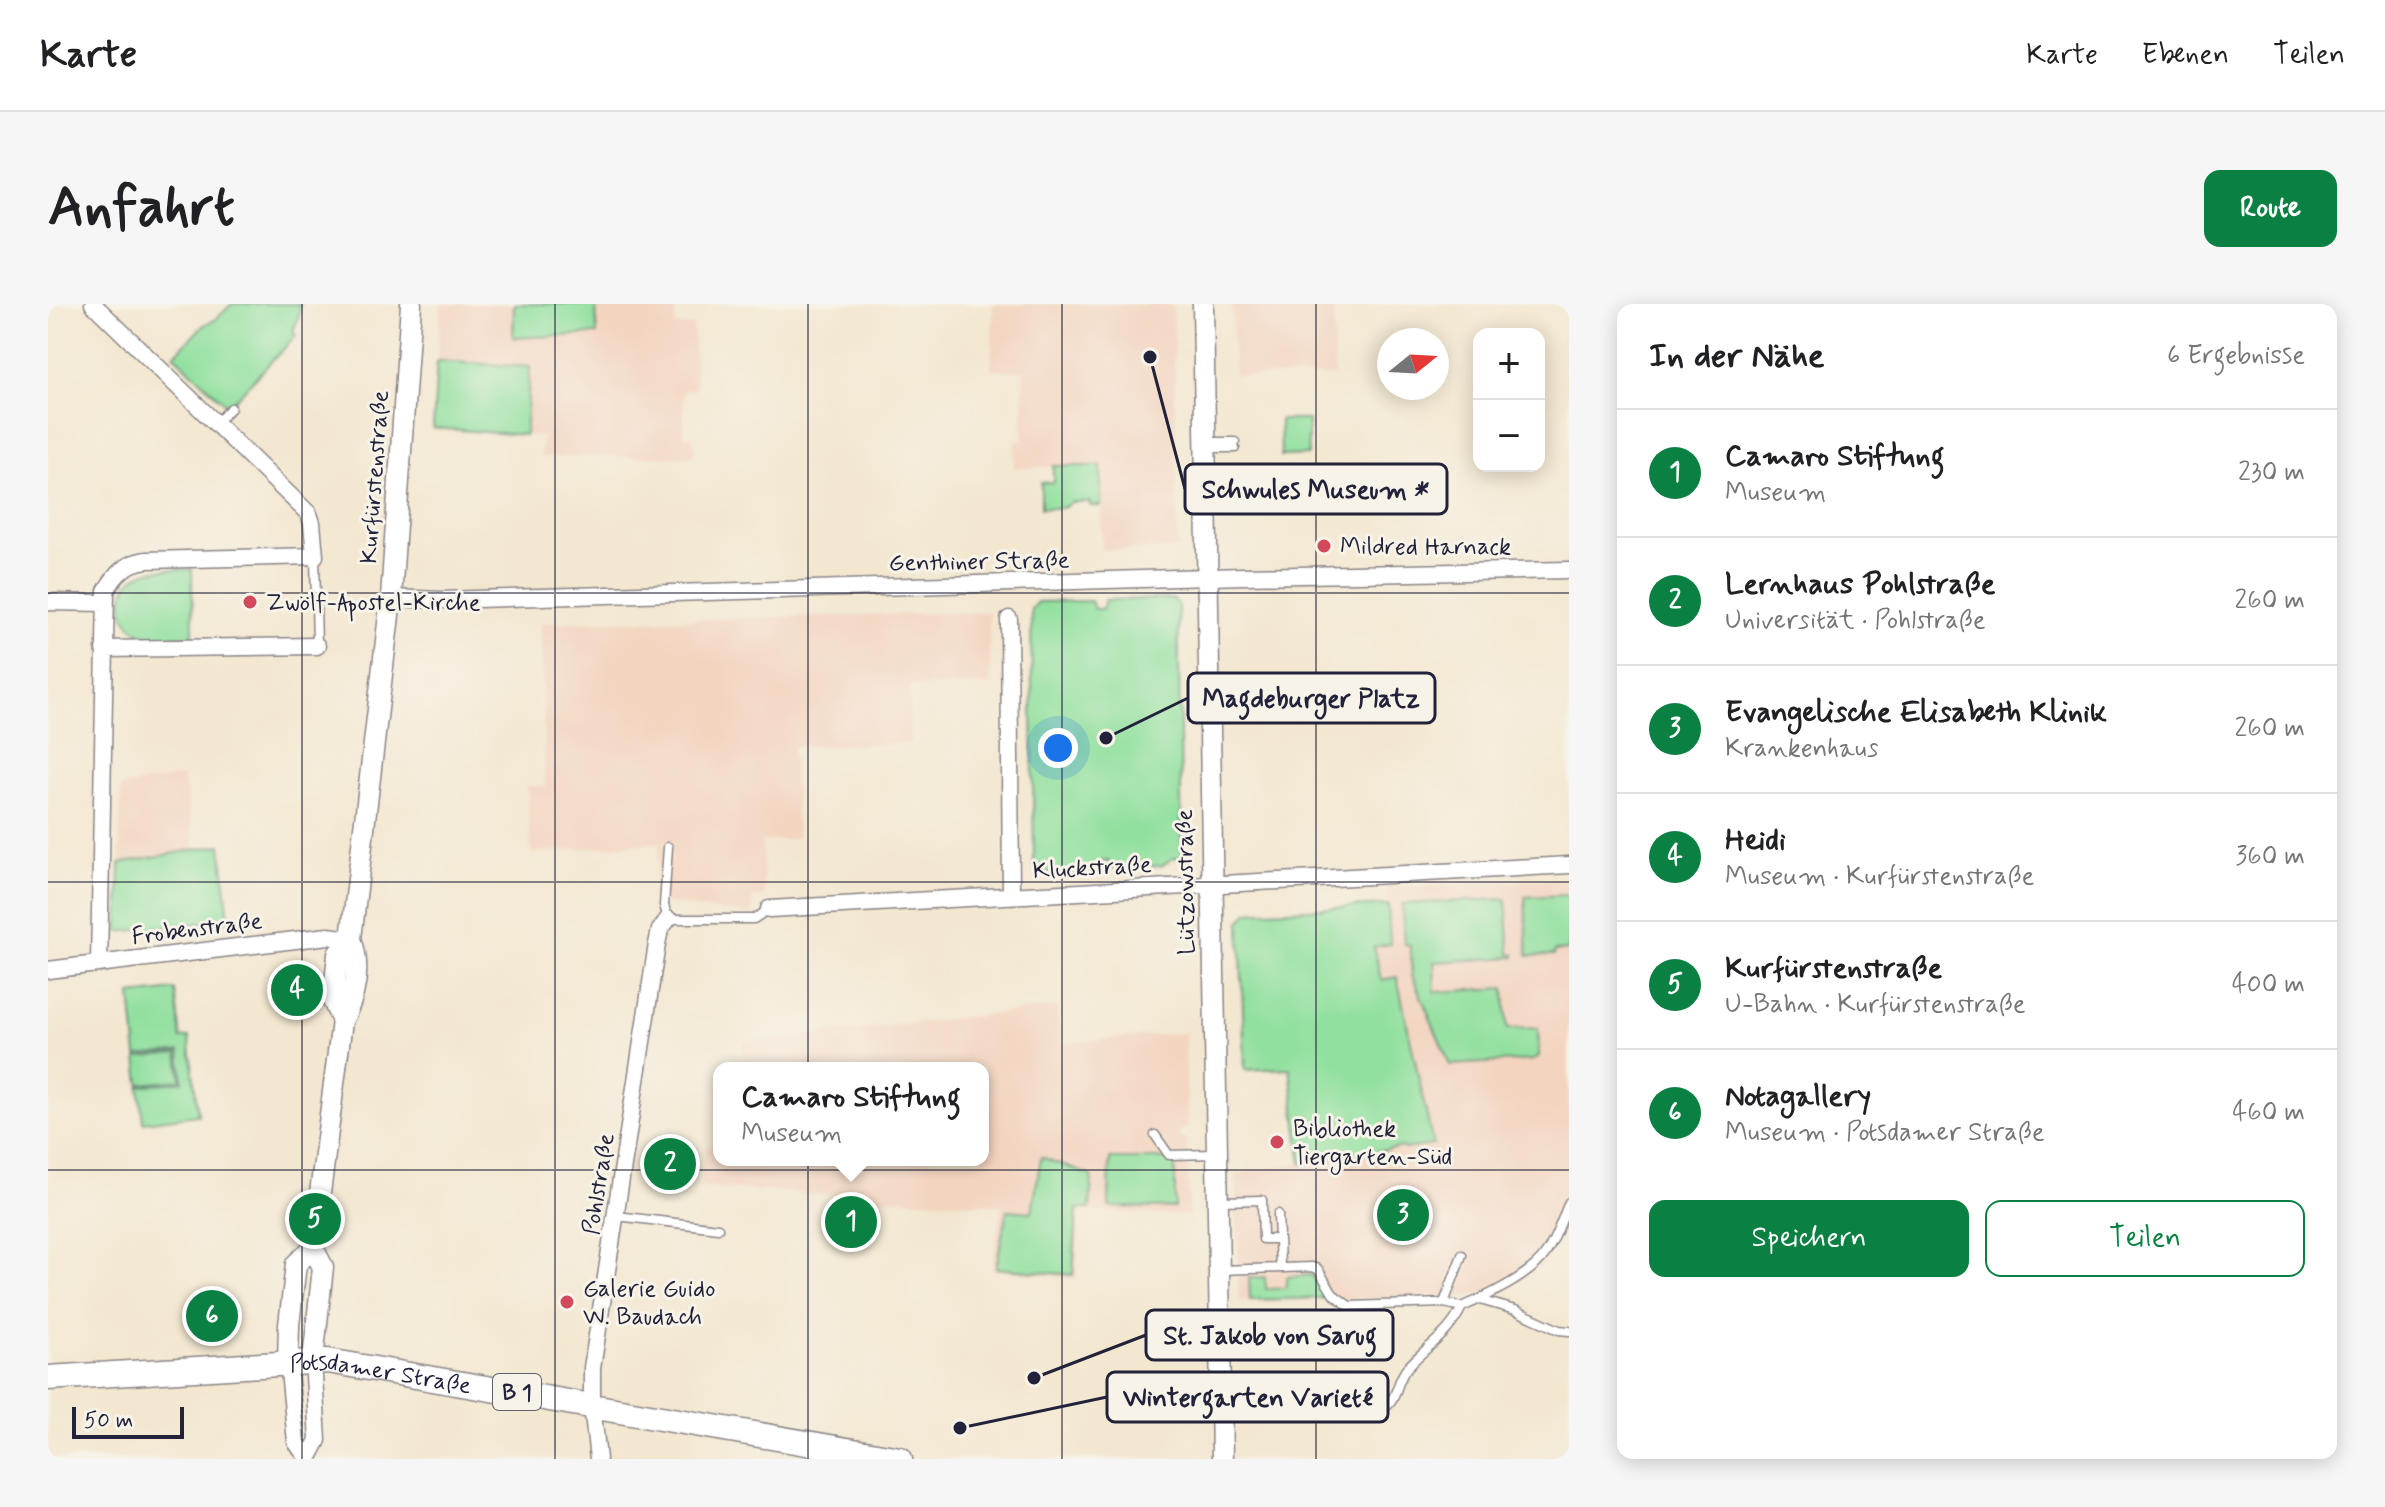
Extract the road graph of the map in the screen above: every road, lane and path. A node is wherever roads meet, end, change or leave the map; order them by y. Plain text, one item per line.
1 (93, 304) edge
2 (411, 304) edge
3 (1203, 304) edge
4 (231, 408) dead end
5 (216, 423) junction
6 (1205, 445) junction
7 (1235, 445) dead end
8 (315, 556) junction
9 (1569, 570) edge
10 (1207, 578) junction
11 (391, 598) junction
12 (48, 602) edge
13 (105, 603) junction
14 (1009, 619) dead end
15 (317, 646) joint
16 (104, 649) junction
17 (668, 847) dead end
18 (1569, 865) edge
19 (1211, 885) junction
20 (1011, 896) junction
21 (769, 909) joint
22 (668, 919) junction
23 (351, 939) junction
24 (99, 964) junction
25 (48, 970) edge
26 (1155, 1135) dead end
27 (1217, 1154) junction
28 (1218, 1201) junction
29 (1569, 1202) edge
30 (1278, 1214) dead end
31 (617, 1216) junction
32 (718, 1228) dead end
33 (1279, 1239) junction
34 (313, 1248) junction
35 (1462, 1255) dead end
36 (1280, 1268) junction
37 (1219, 1270) junction
38 (1480, 1300) junction
39 (1444, 1303) junction
40 (1462, 1307) junction
41 (1569, 1331) edge
42 (313, 1360) junction
43 (288, 1361) junction
44 (48, 1378) edge
45 (592, 1405) junction
46 (1380, 1410) dead end
47 (308, 1459) edge
48 (598, 1459) edge
49 (900, 1459) edge
50 (1222, 1459) edge

1 - 5 street
2 - 11 street, Kurfürstenstraße
3 - 6 street, Lützowstraße
4 - 5 lane
5 - 8 street
6 - 7 lane
6 - 10 street, Lützowstraße
8 - 13 street
8 - 15 lane
9 - 10 street, Genthiner Straße
10 - 11 street, Genthiner Straße
10 - 19 street, Lützowstraße
11 - 23 street, Kurfürstenstraße
12 - 13 street
13 - 16 street
14 - 20 street
15 - 16 street
16 - 24 street
17 - 22 lane
18 - 19 street, Kluckstraße
19 - 20 street, Kluckstraße
19 - 27 street, Lützowstraße
20 - 21 street, Kluckstraße
21 - 22 lane, Kluckstraße
22 - 31 street, Pohlstraße
23 - 24 street, Frobenstraße
23 - 34 street, Kurfürstenstraße
24 - 25 street, Frobenstraße
26 - 27 lane
27 - 28 street, Lützowstraße
28 - 33 lane
28 - 37 street, Lützowstraße
29 - 38 lane
30 - 33 lane
31 - 32 lane
31 - 45 street, Pohlstraße
33 - 36 lane
34 - 42 street, Kurfürstenstraße
34 - 43 street, Kurfürstenstraße
35 - 39 lane
36 - 37 lane
36 - 39 lane
37 - 50 street, Lützowstraße
38 - 40 lane
38 - 41 lane
39 - 40 lane
40 - 46 lane
42 - 43 main road, Potsdamer Straße / B 1
42 - 45 main road, Potsdamer Straße / B 1
42 - 47 street, Kurfürstenstraße
43 - 44 main road, Potsdamer Straße / B 1
43 - 47 street, Kurfürstenstraße
45 - 48 street, Pohlstraße
45 - 49 main road, Potsdamer Straße / B 1

